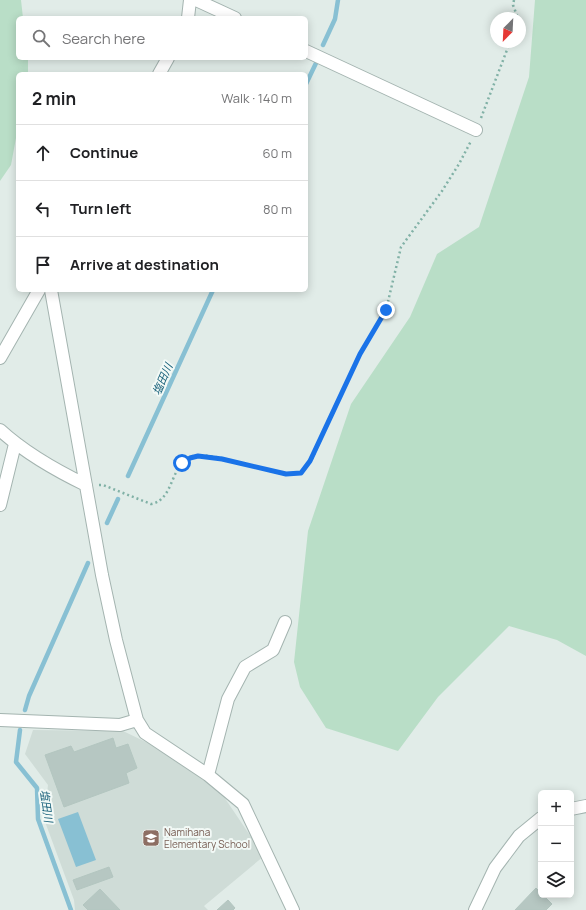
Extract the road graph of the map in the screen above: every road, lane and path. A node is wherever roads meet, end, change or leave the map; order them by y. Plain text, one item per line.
1 (190, 0) edge
2 (196, 0) edge
3 (514, 0) edge
4 (516, 12) edge
5 (188, 16) edge
6 (231, 16) edge
7 (508, 48) edge
8 (308, 52) edge
9 (167, 60) edge
10 (160, 72) edge
11 (476, 130) junction
12 (38, 292) edge
13 (51, 292) edge
14 (0, 358) edge
15 (0, 430) edge
16 (15, 444) junction
17 (86, 485) junction
18 (0, 505) edge
19 (285, 622) dead end
20 (0, 720) edge
21 (137, 720) junction
22 (208, 775) junction
23 (586, 806) edge
24 (574, 808) edge
25 (538, 820) edge
26 (293, 910) edge
27 (475, 910) edge

1 - 5 street
2 - 6 street
3 - 4 path
7 - 11 path
8 - 11 street
9 - 10 street
11 - 17 path
12 - 14 street
13 - 17 street
15 - 16 street
16 - 17 street
16 - 18 street
17 - 21 street
19 - 22 street
20 - 21 street
21 - 22 street
22 - 26 street
23 - 24 street
25 - 27 street

